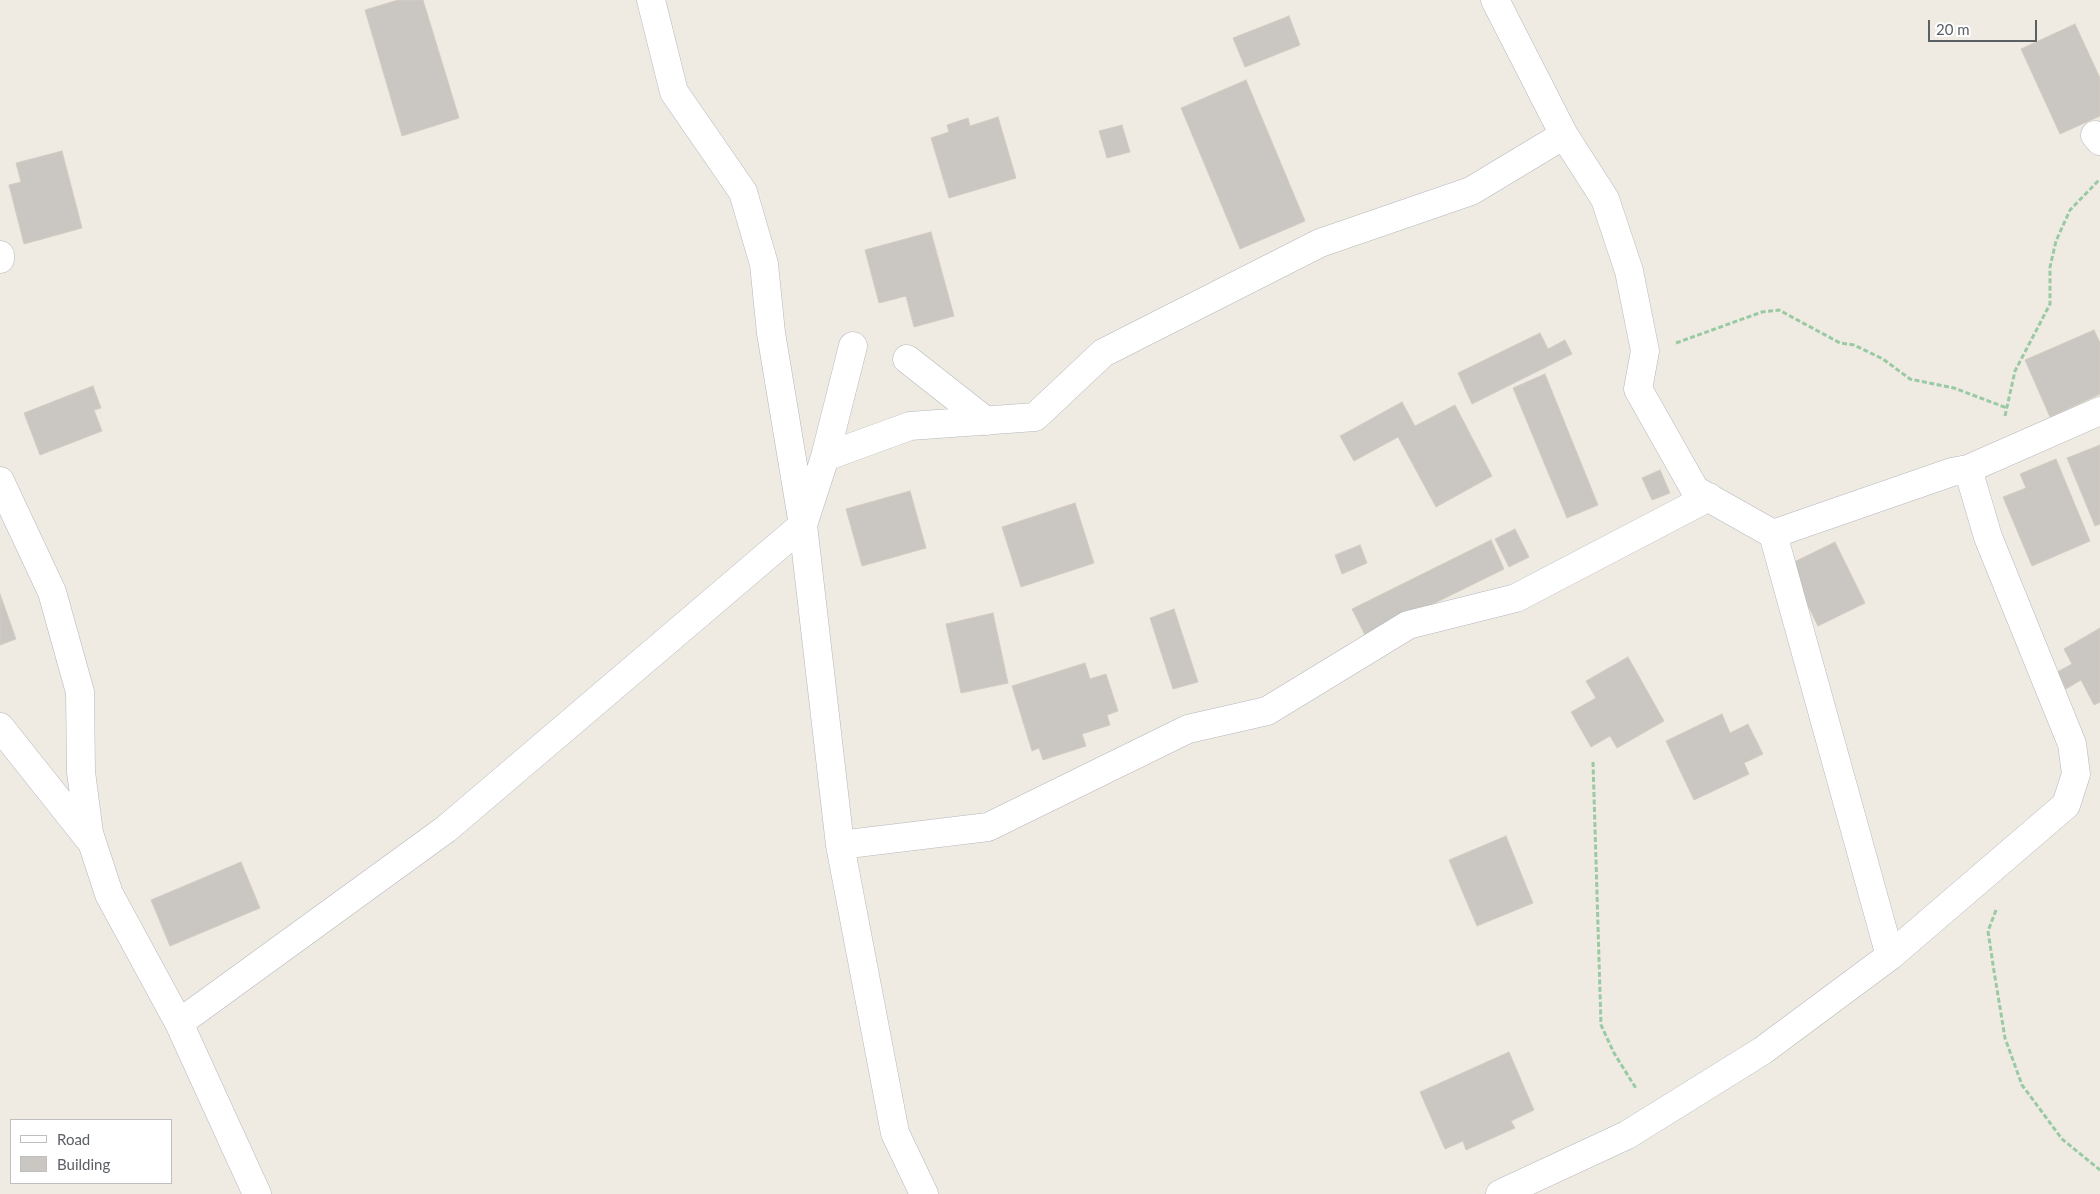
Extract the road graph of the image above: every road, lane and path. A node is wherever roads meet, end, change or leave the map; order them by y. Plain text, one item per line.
1 (651, 0) edge
2 (1495, 0) edge
3 (1564, 135) junction
4 (2100, 178) edge
5 (0, 255) edge
6 (0, 259) edge
7 (853, 346) dead end
8 (1644, 354) junction
9 (907, 359) dead end
10 (2007, 408) junction
11 (2100, 410) edge
12 (2004, 416) dead end
13 (986, 421) junction
14 (825, 457) junction
15 (1968, 469) junction
16 (0, 480) edge
17 (1709, 497) junction
18 (803, 524) junction
19 (1773, 534) junction
20 (0, 727) edge
21 (1593, 762) dead end
22 (93, 844) junction
23 (840, 845) junction
24 (1998, 906) dead end
25 (1890, 956) junction
26 (178, 1023) junction
27 (1655, 1117) junction
28 (2100, 1170) edge
29 (257, 1194) edge
30 (924, 1194) edge
31 (1500, 1194) edge

1 - 18 street
2 - 3 street
3 - 8 street
3 - 13 street
4 - 10 path
5 - 6 street
7 - 14 street
8 - 10 path
8 - 17 street
9 - 13 street
10 - 12 path
11 - 15 street
13 - 14 street
14 - 18 street
15 - 19 street
15 - 25 street
16 - 22 street
17 - 19 street
17 - 23 street
18 - 23 street
18 - 26 street
19 - 25 street
20 - 22 street
21 - 27 path
22 - 26 street
23 - 30 street
24 - 28 path
25 - 27 street
26 - 29 street
27 - 31 street

